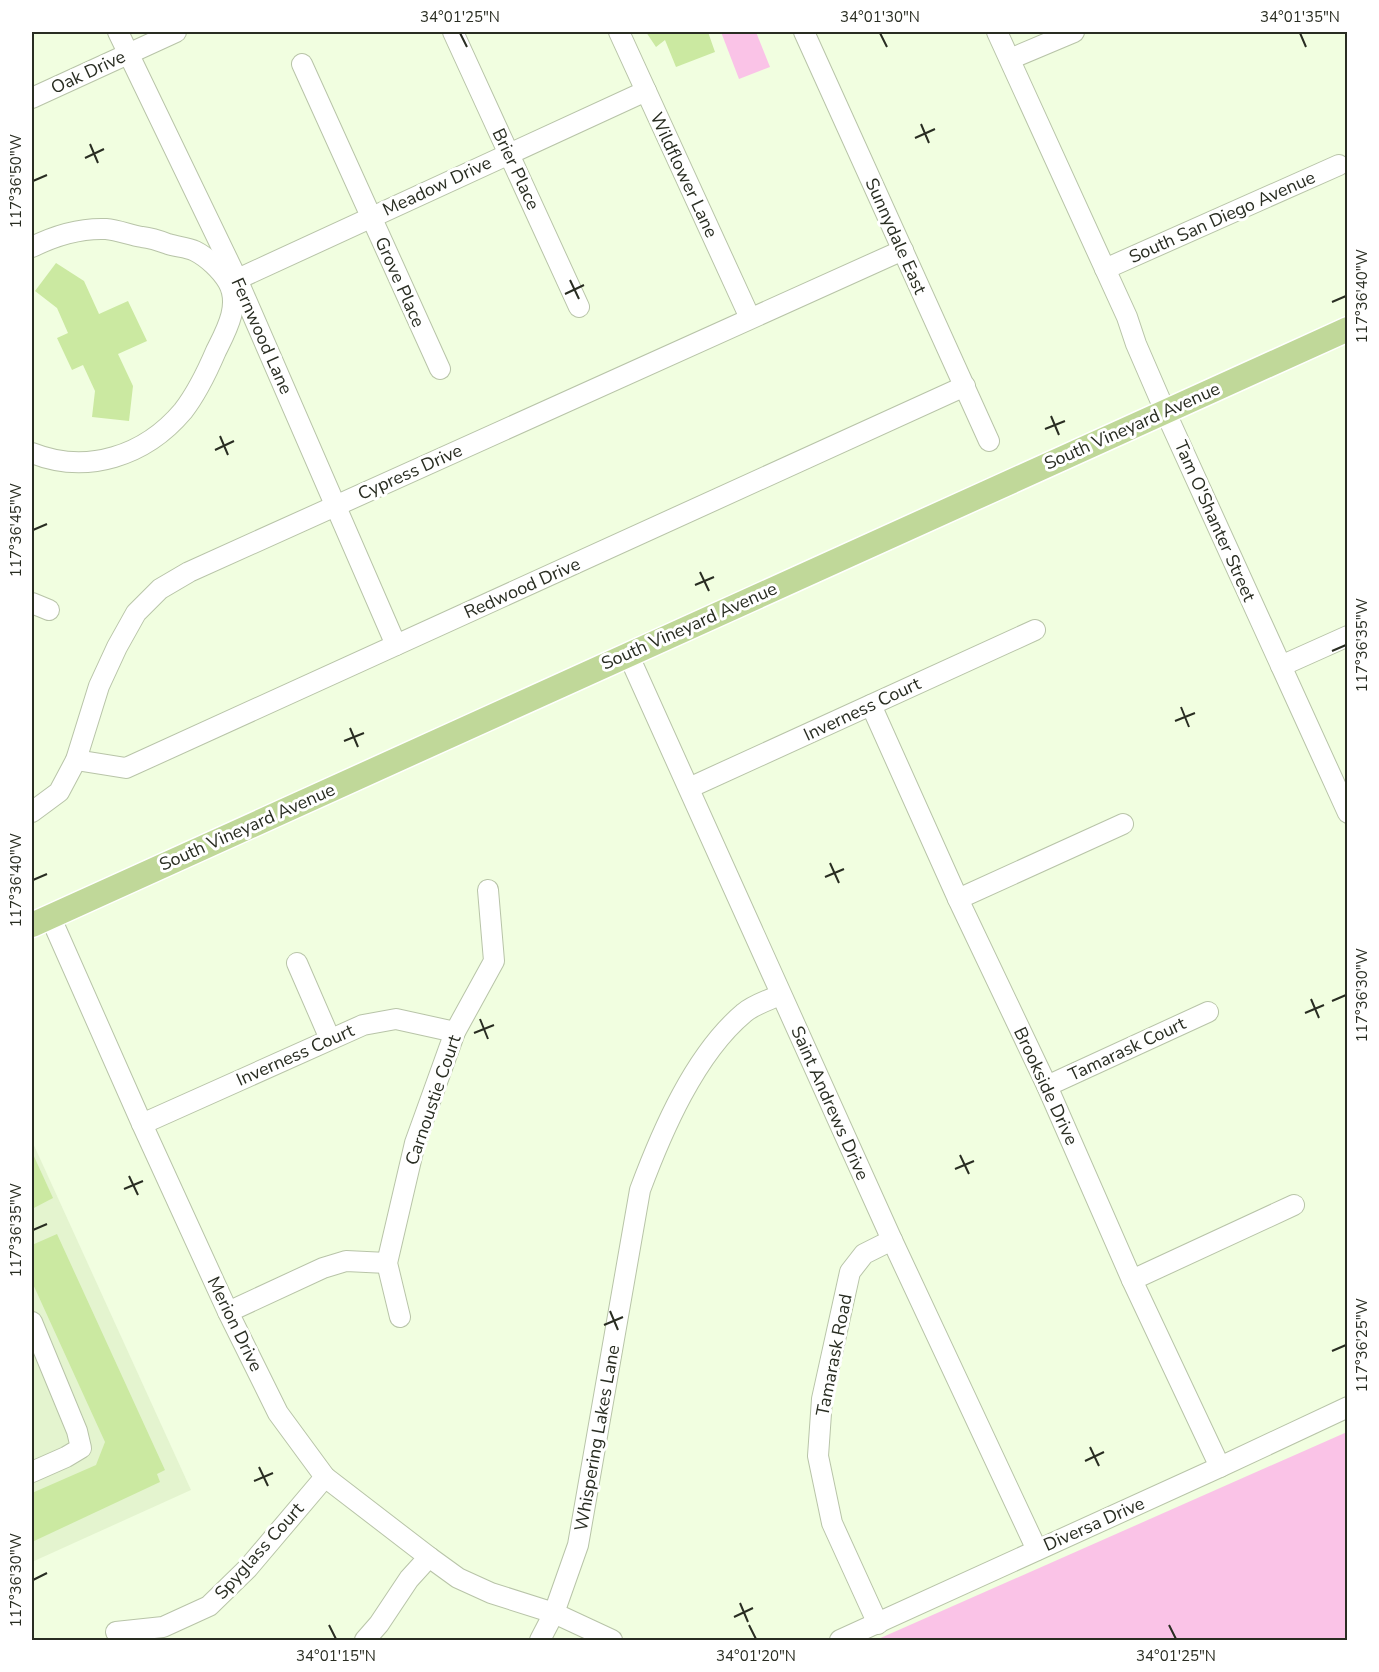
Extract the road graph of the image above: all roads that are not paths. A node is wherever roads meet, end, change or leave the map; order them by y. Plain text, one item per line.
1 (118, 32) edge
2 (176, 32) edge
3 (453, 32) edge
4 (619, 32) edge
5 (804, 32) edge
6 (998, 32) edge
7 (1074, 32) edge
8 (128, 53) junction
9 (1010, 59) junction
10 (302, 64) dead end
11 (646, 91) junction
12 (32, 98) edge
13 (509, 152) junction
14 (1339, 165) dead end
15 (371, 217) junction
16 (32, 247) edge
17 (903, 250) junction
18 (1105, 269) junction
19 (233, 281) junction
20 (579, 307) dead end
21 (750, 318) junction
22 (1347, 328) edge
23 (440, 369) dead end
24 (965, 386) junction
25 (1165, 411) junction
26 (989, 441) dead end
27 (32, 453) edge
28 (336, 506) junction
29 (1035, 630) dead end
30 (1347, 636) edge
31 (396, 645) junction
32 (628, 654) junction
33 (1281, 666) junction
34 (871, 705) junction
35 (76, 760) junction
36 (689, 788) junction
37 (32, 812) edge
38 (1347, 813) edge
39 (1123, 824) dead end
40 (488, 890) dead end
41 (958, 899) junction
42 (41, 920) edge
43 (297, 963) dead end
44 (780, 995) junction
45 (1208, 1012) dead end
46 (455, 1032) junction
47 (330, 1039) junction
48 (1047, 1086) junction
49 (142, 1124) junction
50 (1294, 1205) dead end
51 (892, 1240) junction
52 (387, 1263) junction
53 (1132, 1280) junction
54 (228, 1312) junction
55 (400, 1317) dead end
56 (32, 1322) edge
57 (1347, 1407) edge
58 (1220, 1467) junction
59 (32, 1472) edge
60 (325, 1477) junction
61 (1037, 1550) junction
62 (429, 1557) junction
63 (554, 1613) junction
64 (878, 1624) junction
65 (116, 1632) dead end
66 (365, 1641) edge
67 (540, 1641) edge
68 (612, 1641) edge
69 (840, 1641) edge

1 - 8 street, Fernwood Lane
2 - 8 street, Oak Drive
3 - 13 street, Brier Place
4 - 11 street, Wildflower Lane
5 - 17 street, Sunnydale East
6 - 9 street, Tam O'Shanter Street
7 - 9 street
8 - 12 street, Oak Drive
8 - 19 street, Fernwood Lane
9 - 18 street, Tam O'Shanter Street
10 - 15 street, Grove Place
11 - 13 street, Meadow Drive
11 - 21 street, Wildflower Lane
13 - 15 street, Meadow Drive
13 - 20 street, Brier Place
14 - 18 street, South San Diego Avenue
15 - 19 street, Meadow Drive
15 - 23 street, Grove Place
16 - 19 street
17 - 21 street, Cypress Drive
17 - 24 street, Sunnydale East
18 - 25 street, Tam O'Shanter Street
19 - 27 street
19 - 28 street, Fernwood Lane
21 - 28 street, Cypress Drive
22 - 25 main road, South Vineyard Avenue
24 - 26 street, Sunnydale East
24 - 31 street, Redwood Drive
25 - 32 main road, South Vineyard Avenue
25 - 33 street, Tam O'Shanter Street
28 - 31 street, Fernwood Lane
28 - 35 street, Cypress Drive
29 - 34 street, Inverness Court
30 - 33 street
31 - 35 street, Redwood Drive
32 - 36 street, Saint Andrews Drive
32 - 42 main road, South Vineyard Avenue
33 - 38 street, Tam O'Shanter Street
34 - 36 street, Inverness Court
34 - 41 street, Brookside Drive
35 - 37 street, Cypress Drive
36 - 44 street, Saint Andrews Drive
39 - 41 street
40 - 46 street, Carnoustie Court
41 - 48 street, Brookside Drive
42 - 49 street, Merion Drive
43 - 47 street
44 - 51 street, Saint Andrews Drive
44 - 63 street, Whispering Lakes Lane
45 - 48 street, Tamarask Court
46 - 47 street, Inverness Court
46 - 52 street, Carnoustie Court
47 - 49 street, Inverness Court
48 - 53 street, Brookside Drive
49 - 54 street, Merion Drive
50 - 53 street
51 - 61 street, Saint Andrews Drive
51 - 64 street, Tamarask Road
52 - 54 street
52 - 55 street, Carnoustie Court
53 - 58 street, Brookside Drive
54 - 60 street, Merion Drive
56 - 59 street
57 - 58 street, Diversa Drive
58 - 61 street, Diversa Drive
60 - 62 street, Merion Drive
60 - 65 street, Spyglass Court
61 - 64 street, Diversa Drive
62 - 63 street, Merion Drive
62 - 66 street
63 - 67 street, Whispering Lakes Lane
63 - 68 street
64 - 69 street, Diversa Drive

